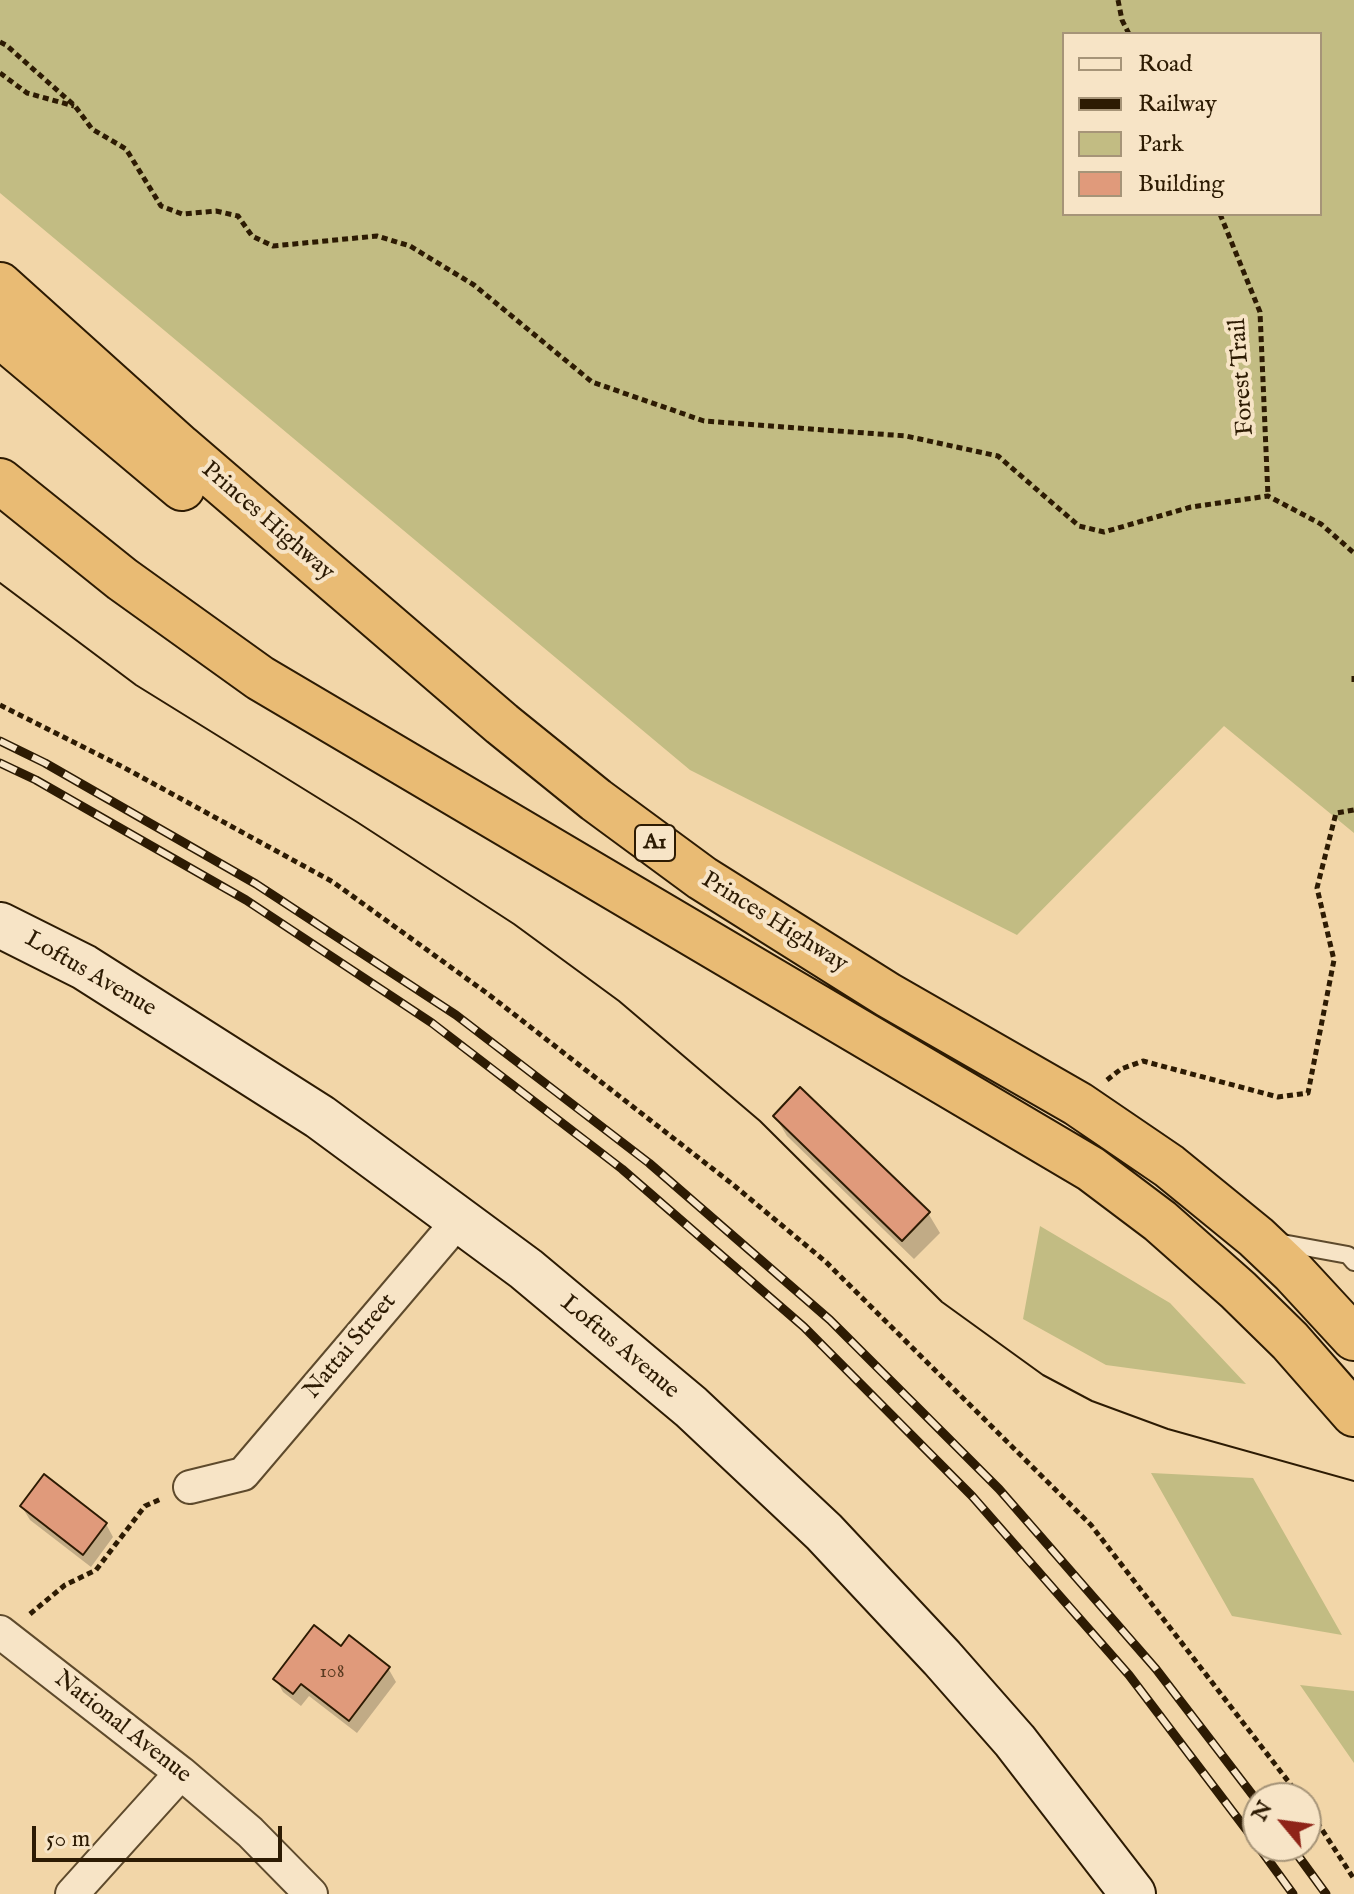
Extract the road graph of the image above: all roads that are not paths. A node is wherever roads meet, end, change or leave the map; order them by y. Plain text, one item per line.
1 (0, 285) edge
2 (0, 335) edge
3 (0, 481) edge
4 (502, 724) junction
5 (0, 925) edge
6 (459, 1220) junction
7 (1256, 1237) junction
8 (1354, 1262) edge
9 (1354, 1338) edge
10 (1354, 1414) edge
11 (190, 1487) road end
12 (2, 1633) edge
13 (181, 1773) junction
14 (72, 1894) edge
15 (311, 1894) edge
16 (1133, 1894) edge

1 - 4 highway, Princes Highway / A1
2 - 4 highway
3 - 10 highway, Princes Highway / A1
4 - 7 highway, Princes Highway / A1
5 - 6 street, Loftus Avenue
6 - 11 street, Nattai Street
6 - 16 street, Loftus Avenue
7 - 8 lane
7 - 9 highway, Princes Highway / A1
12 - 13 street, National Avenue
13 - 14 street
13 - 15 street, National Avenue

